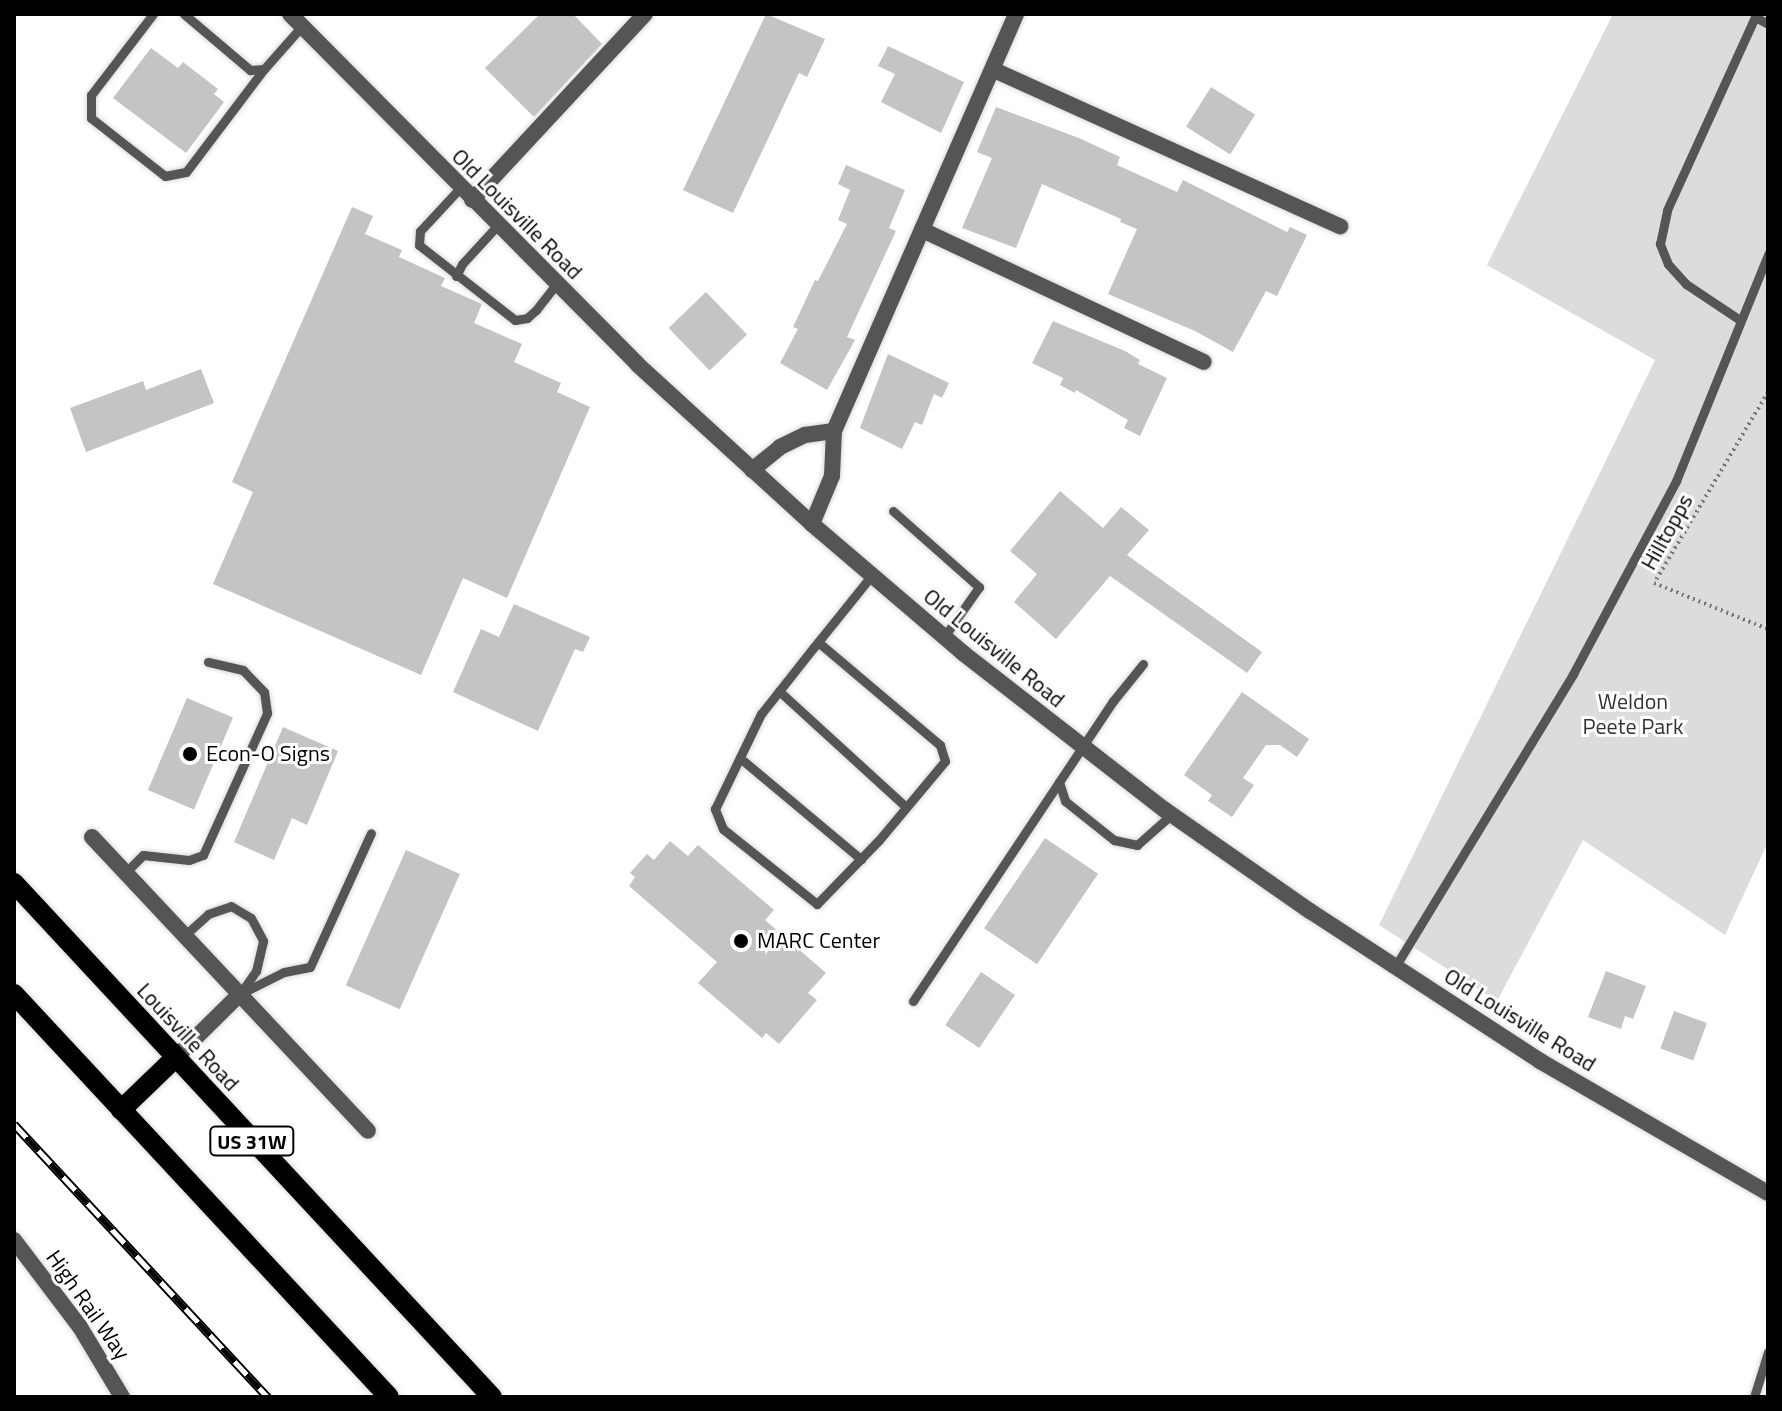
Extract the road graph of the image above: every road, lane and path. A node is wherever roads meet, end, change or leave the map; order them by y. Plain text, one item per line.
1 (153, 14) edge
2 (184, 14) edge
3 (645, 14) edge
4 (1016, 14) edge
5 (296, 20) edge
6 (1768, 24) edge
7 (264, 69) junction
8 (994, 70) junction
9 (466, 194) junction
10 (497, 226) junction
11 (1340, 226) dead end
12 (922, 230) junction
13 (1768, 254) edge
14 (456, 276) junction
15 (556, 284) junction
16 (1740, 320) junction
17 (1204, 362) dead end
18 (1768, 392) edge
19 (834, 431) junction
20 (752, 470) junction
21 (893, 511) dead end
22 (812, 524) junction
23 (871, 576) junction
24 (1768, 629) edge
25 (944, 637) junction
26 (818, 642) junction
27 (208, 662) dead end
28 (1143, 664) dead end
29 (779, 691) junction
30 (1084, 748) junction
31 (740, 758) junction
32 (1059, 782) junction
33 (906, 807) junction
34 (1172, 814) junction
35 (371, 833) dead end
36 (92, 837) dead end
37 (861, 859) junction
38 (126, 872) junction
39 (14, 883) edge
40 (185, 935) junction
41 (1395, 967) junction
42 (14, 994) edge
43 (240, 994) junction
44 (913, 1001) dead end
45 (175, 1058) junction
46 (121, 1110) junction
47 (368, 1131) dead end
48 (1768, 1193) edge
49 (14, 1240) edge
50 (1767, 1355) edge
51 (122, 1397) edge
52 (389, 1397) edge
53 (492, 1397) edge
54 (1754, 1397) edge

1 - 7 lane
2 - 7 lane
3 - 9 street
4 - 8 street
5 - 7 lane
5 - 9 street, Old Louisville Road
6 - 16 lane
8 - 11 street
8 - 12 street
9 - 10 street, Old Louisville Road
9 - 14 lane
10 - 14 lane
10 - 15 street, Old Louisville Road
12 - 17 street
12 - 19 street
13 - 16 lane
14 - 15 lane
15 - 20 street, Old Louisville Road
16 - 41 lane
18 - 24 path, Hilltopps
19 - 20 street
19 - 22 street
20 - 22 street, Old Louisville Road
21 - 25 lane
22 - 23 street, Old Louisville Road
23 - 25 street, Old Louisville Road
23 - 26 lane
25 - 30 street, Old Louisville Road
26 - 29 lane
26 - 33 lane
27 - 38 lane
28 - 30 lane
29 - 31 lane
29 - 33 lane
30 - 32 lane
30 - 34 street, Old Louisville Road
31 - 37 lane
31 - 37 lane
32 - 34 lane
32 - 44 lane
33 - 37 lane
34 - 41 street, Old Louisville Road
35 - 43 lane
36 - 38 street
38 - 40 street
39 - 45 main road, Louisville Road / US 31W
40 - 43 street
40 - 43 lane
41 - 48 street, Old Louisville Road
42 - 46 main road, US 31W
43 - 45 street
43 - 47 street
45 - 46 main road
45 - 53 main road, Louisville Road / US 31W
46 - 52 main road, US 31W
49 - 51 street, High Rail Way
50 - 54 lane

